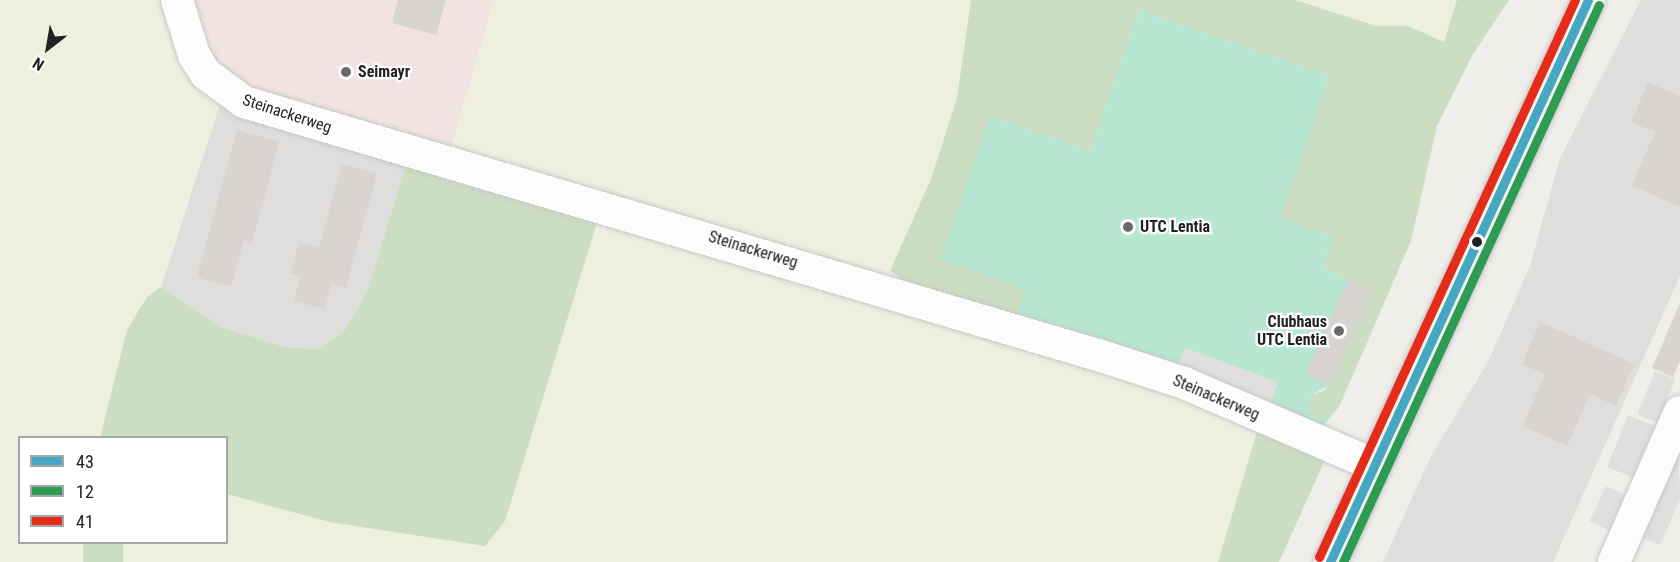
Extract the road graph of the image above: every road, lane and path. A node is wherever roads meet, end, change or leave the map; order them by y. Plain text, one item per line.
1 (177, 0) edge
2 (1588, 0) edge
3 (1680, 412) edge
4 (1374, 465) junction
5 (1617, 561) edge
6 (1330, 562) edge

1 - 4 street, Steinackerweg
2 - 4 main road
3 - 5 street
4 - 6 main road

